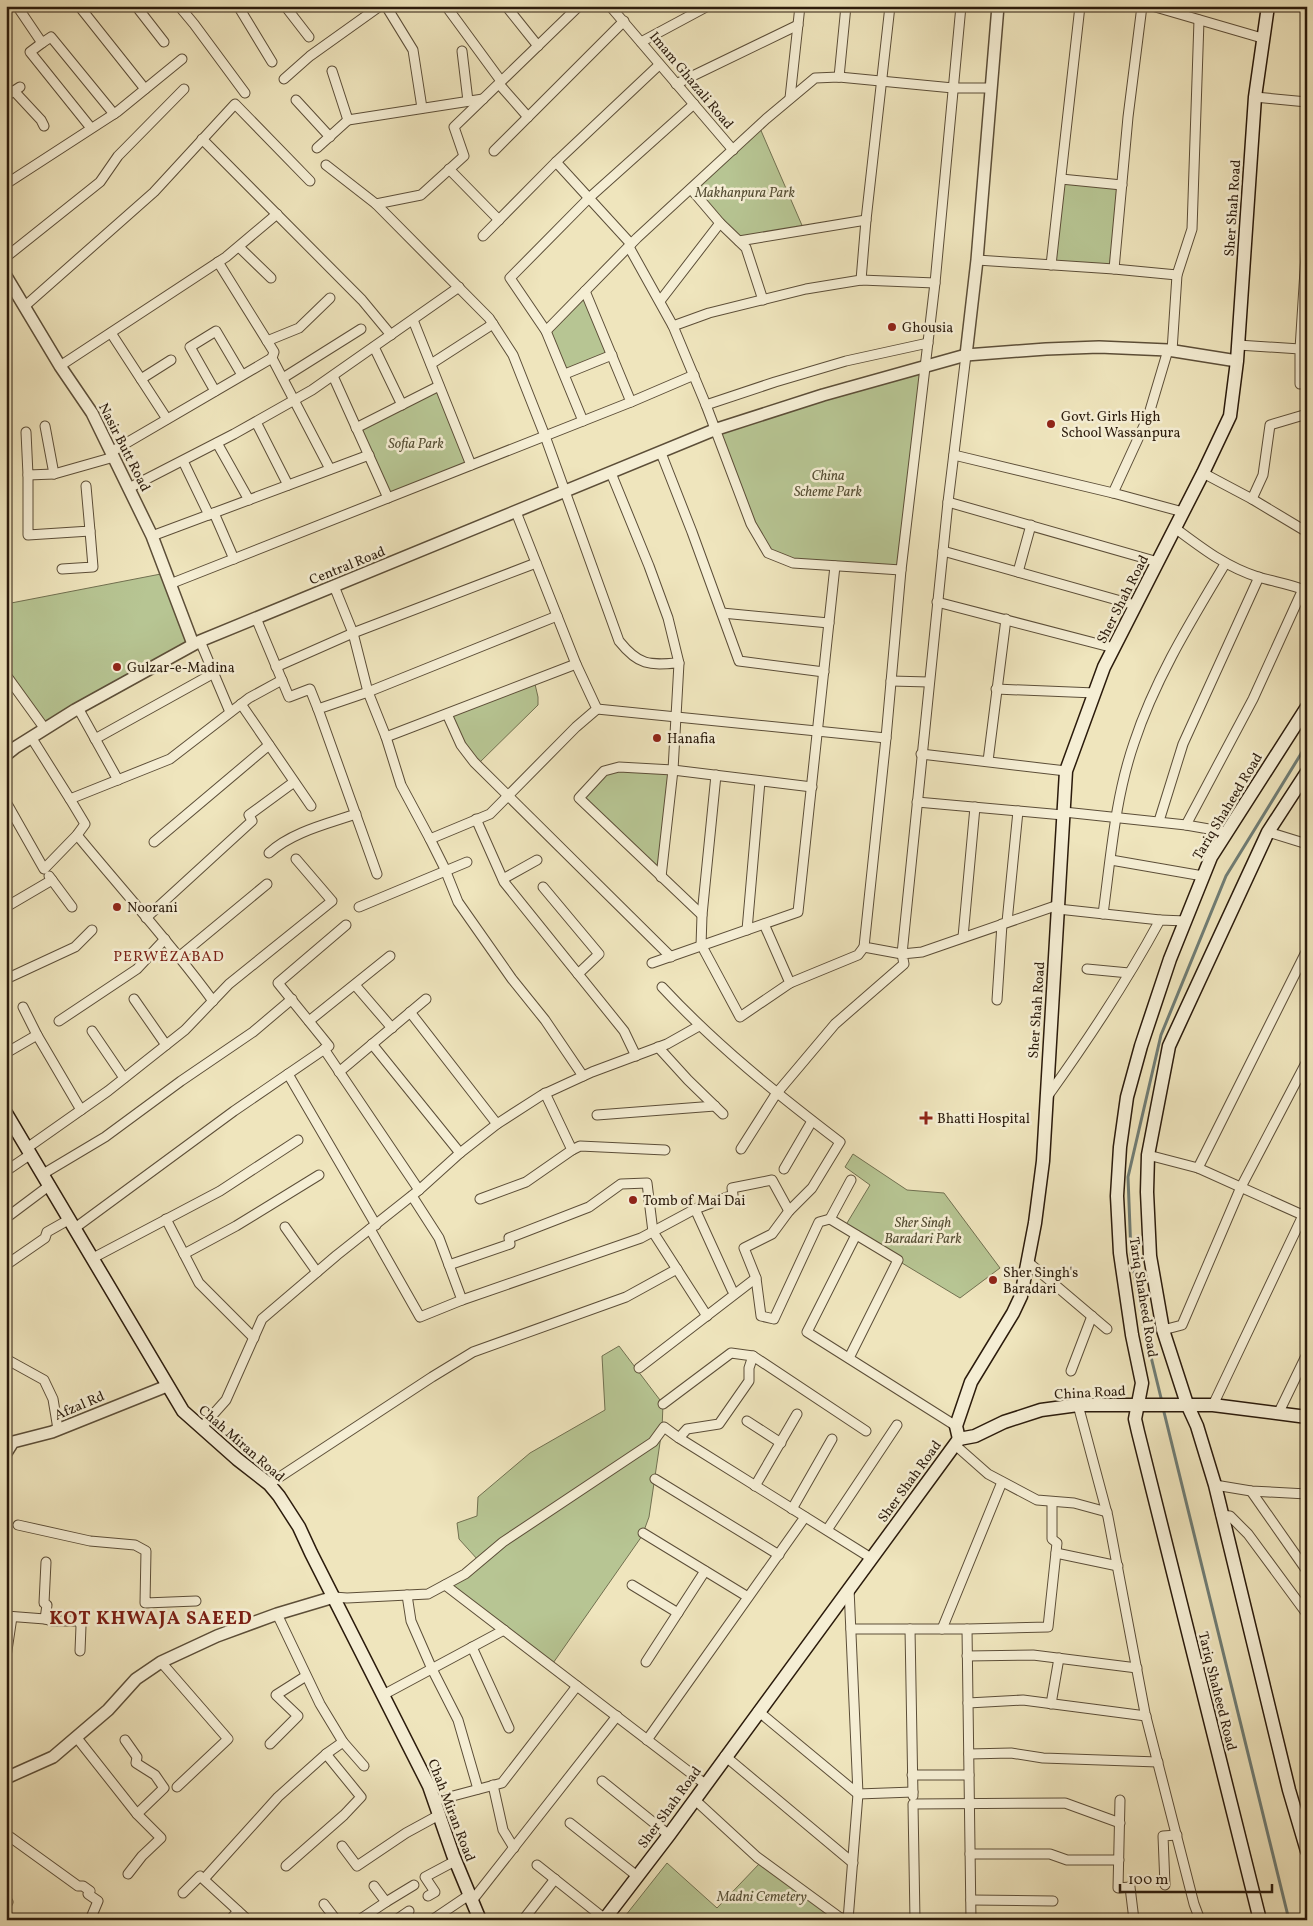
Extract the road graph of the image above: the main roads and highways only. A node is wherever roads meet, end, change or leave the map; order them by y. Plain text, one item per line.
1 (1268, 6) edge
2 (1307, 706) edge
3 (1307, 772) edge
4 (6, 1113) edge
5 (1138, 1405) junction
6 (1182, 1405) junction
7 (1307, 1417) edge
8 (957, 1441) junction
9 (1307, 1851) edge
10 (605, 1919) edge
11 (480, 1920) edge
12 (1260, 1920) edge

1 - 8 main road, Sher Shah Road
2 - 5 main road, Tariq Shaheed Road
3 - 6 main road, Tariq Shaheed Road
4 - 11 main road, Chah Miran Road
5 - 6 main road, China Road
5 - 8 main road, China Road
5 - 12 main road, Tariq Shaheed Road
6 - 7 main road
6 - 9 main road, Tariq Shaheed Road
8 - 10 main road, Sher Shah Road

